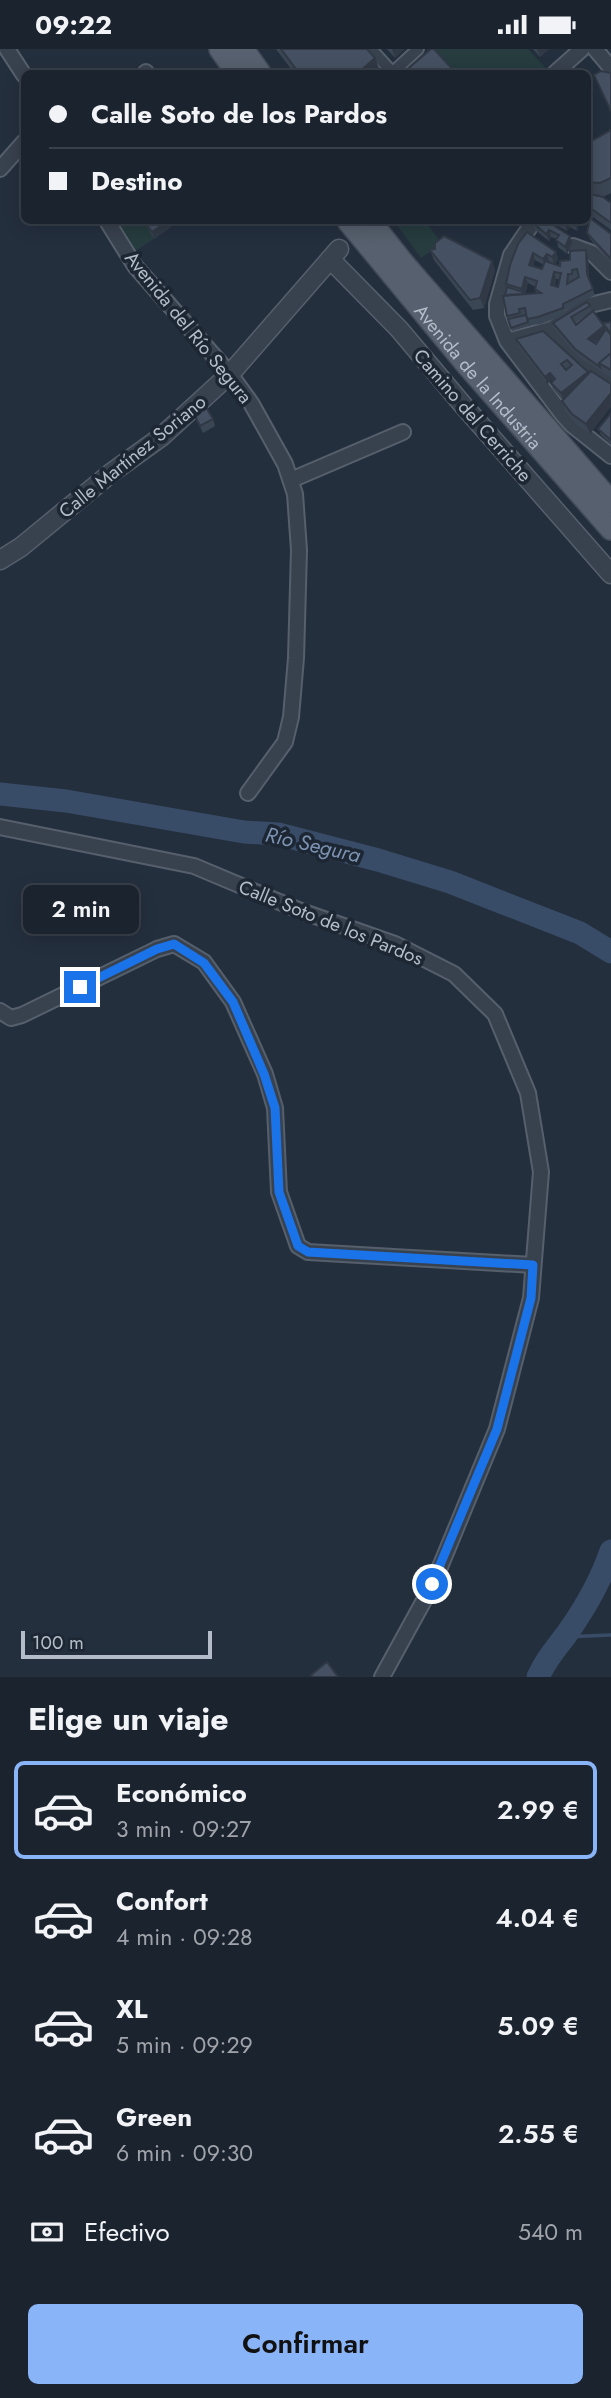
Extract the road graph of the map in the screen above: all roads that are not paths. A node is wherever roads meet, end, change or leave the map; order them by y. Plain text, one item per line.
1 (7, 49) edge
2 (371, 49) edge
3 (418, 49) edge
4 (582, 49) edge
5 (595, 49) edge
6 (226, 50) edge
7 (611, 68) edge
8 (21, 70) edge
9 (236, 70) edge
10 (256, 70) edge
11 (389, 70) edge
12 (395, 70) edge
13 (558, 70) edge
14 (21, 145) edge
15 (0, 169) edge
16 (109, 224) edge
17 (350, 224) edge
18 (372, 224) edge
19 (532, 224) edge
20 (573, 246) dead end
21 (335, 254) joint
22 (611, 272) edge
23 (611, 300) edge
24 (551, 329) junction
25 (507, 341) junction
26 (230, 374) junction
27 (611, 385) edge
28 (403, 432) dead end
29 (611, 456) edge
30 (291, 480) junction
31 (611, 502) edge
32 (611, 529) edge
33 (0, 560) edge
34 (611, 575) edge
35 (248, 793) dead end
36 (0, 827) edge
37 (0, 1011) edge
38 (533, 1265) junction
39 (382, 1677) edge

1 - 8 street
2 - 11 street
3 - 12 street
4 - 13 street
5 - 7 street
6 - 9 main road
6 - 10 main road
14 - 15 street
16 - 26 street, Avenida del Río Segura
17 - 32 main road, Avenida de la Industria
18 - 31 main road, Avenida de la Industria
19 - 25 street
20 - 22 street
21 - 26 street, Calle Martínez Soriano
21 - 34 street, Camino del Cerriche
23 - 24 street
24 - 25 street
24 - 27 street
25 - 29 street
26 - 30 street, Avenida del Río Segura
26 - 33 street, Calle Martínez Soriano
28 - 30 street
30 - 35 street, Avenida del Río Segura
36 - 38 street, Calle Soto de los Pardos
37 - 38 street
38 - 39 street, Calle Soto de los Pardos

